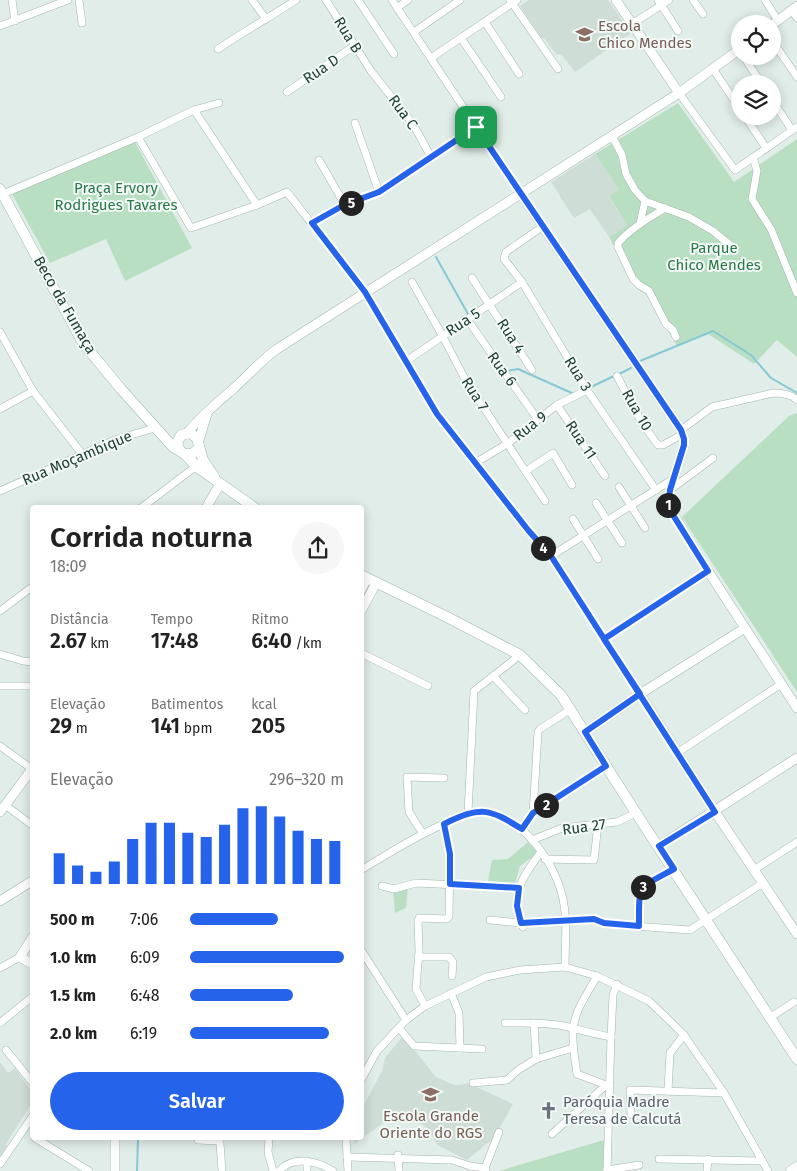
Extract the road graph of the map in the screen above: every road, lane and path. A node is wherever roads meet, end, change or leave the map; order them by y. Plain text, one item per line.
1 (12, 0) edge
2 (68, 0) edge
3 (79, 0) edge
4 (252, 0) edge
5 (296, 0) edge
6 (326, 0) edge
7 (358, 0) edge
8 (392, 0) edge
9 (408, 0) edge
10 (460, 0) edge
11 (616, 0) edge
12 (669, 0) edge
13 (693, 0) edge
14 (765, 0) edge
15 (513, 1) edge
16 (660, 2) edge
17 (397, 8) junction
18 (794, 8) edge
19 (703, 14) dead end
20 (772, 15) edge
21 (781, 18) edge
22 (797, 18) edge
23 (266, 19) junction
24 (16, 21) junction
25 (485, 22) junction
26 (82, 23) dead end
27 (632, 24) junction
28 (0, 26) edge
29 (678, 31) dead end
30 (414, 32) junction
31 (461, 38) junction
32 (354, 46) junction
33 (218, 49) dead end
34 (394, 54) dead end
35 (781, 54) edge
36 (431, 58) junction
37 (731, 58) edge
38 (558, 69) dead end
39 (713, 69) junction
40 (371, 70) joint
41 (519, 74) dead end
42 (797, 78) edge
43 (287, 92) dead end
44 (679, 93) junction
45 (731, 96) edge
46 (501, 97) dead end
47 (219, 103) dead end
48 (194, 110) junction
49 (781, 111) edge
50 (355, 123) dead end
51 (751, 125) edge
52 (476, 127) junction
53 (795, 128) edge
54 (612, 136) junction
55 (138, 137) junction
56 (766, 148) junction
57 (431, 157) junction
58 (753, 157) junction
59 (319, 160) dead end
60 (379, 192) junction
61 (1, 193) edge
62 (521, 194) junction
63 (645, 200) junction
64 (258, 205) junction
65 (344, 205) junction
66 (665, 208) junction
67 (312, 223) junction
68 (640, 224) junction
69 (542, 227) junction
70 (730, 246) dead end
71 (472, 278) dead end
72 (412, 282) dead end
73 (522, 282) junction
74 (365, 292) junction
75 (797, 293) edge
76 (490, 304) junction
77 (467, 319) junction
78 (442, 335) junction
79 (1, 336) edge
80 (676, 337) dead end
81 (405, 362) junction
82 (532, 370) dead end
83 (617, 376) dead end
84 (587, 390) junction
85 (33, 391) junction
86 (797, 400) edge
87 (557, 405) junction
88 (210, 408) junction
89 (0, 409) edge
90 (538, 420) junction
91 (156, 429) junction
92 (682, 432) junction
93 (183, 435) junction
94 (199, 443) junction
95 (507, 444) junction
96 (183, 453) junction
97 (82, 454) junction
98 (713, 458) dead end
99 (200, 463) junction
100 (475, 463) junction
101 (526, 471) junction
102 (605, 476) dead end
103 (673, 479) junction
104 (219, 483) junction
105 (572, 485) dead end
106 (619, 487) dead end
107 (656, 490) junction
108 (670, 490) junction
109 (0, 491) edge
110 (545, 502) dead end
111 (596, 504) dead end
112 (145, 505) edge
113 (208, 505) edge
114 (251, 505) edge
115 (631, 506) junction
116 (573, 518) dead end
117 (607, 521) junction
118 (645, 528) dead end
119 (584, 536) junction
120 (622, 543) dead end
121 (551, 556) junction
122 (598, 559) dead end
123 (708, 571) junction
124 (368, 579) edge
125 (30, 588) edge
126 (364, 597) edge
127 (0, 611) edge
128 (745, 628) junction
129 (604, 639) junction
130 (0, 654) edge
131 (364, 654) edge
132 (520, 655) junction
133 (30, 662) edge
134 (493, 676) junction
135 (781, 684) junction
136 (0, 686) edge
137 (30, 686) edge
138 (428, 686) dead end
139 (640, 694) junction
140 (797, 708) edge
141 (571, 709) junction
142 (525, 710) dead end
143 (585, 732) junction
144 (0, 746) edge
145 (677, 753) junction
146 (797, 758) edge
147 (606, 766) junction
148 (30, 768) edge
149 (30, 772) edge
150 (444, 778) dead end
151 (3, 808) edge
152 (636, 812) junction
153 (715, 812) junction
154 (468, 813) junction
155 (533, 813) junction
156 (30, 824) edge
157 (444, 824) junction
158 (598, 824) junction
159 (522, 829) junction
160 (423, 834) junction
161 (532, 840) junction
162 (797, 842) edge
163 (659, 846) junction
164 (543, 855) junction
165 (364, 868) edge
166 (674, 869) junction
167 (754, 870) junction
168 (30, 881) edge
169 (763, 883) junction
170 (450, 884) junction
171 (382, 886) dead end
172 (519, 888) junction
173 (0, 901) edge
174 (707, 919) junction
175 (490, 920) dead end
176 (565, 920) junction
177 (522, 925) junction
178 (639, 926) junction
179 (797, 934) edge
180 (30, 941) edge
181 (419, 954) junction
182 (364, 955) edge
183 (20, 957) junction
184 (30, 963) edge
185 (565, 967) junction
186 (0, 968) edge
187 (452, 976) dead end
188 (597, 976) junction
189 (617, 984) junction
190 (450, 994) junction
191 (30, 999) edge
192 (794, 1002) dead end
193 (425, 1006) junction
194 (771, 1017) junction
195 (406, 1020) junction
196 (505, 1022) dead end
197 (0, 1023) edge
198 (534, 1023) junction
199 (399, 1028) junction
200 (573, 1030) junction
201 (684, 1035) junction
202 (610, 1037) junction
203 (460, 1048) junction
204 (573, 1048) junction
205 (482, 1049) dead end
206 (6, 1050) dead end
207 (536, 1059) junction
208 (797, 1059) edge
209 (364, 1075) edge
210 (30, 1080) edge
211 (473, 1083) dead end
212 (608, 1085) junction
213 (668, 1091) junction
214 (724, 1093) junction
215 (631, 1114) dead end
216 (30, 1120) edge
217 (23, 1130) junction
218 (498, 1132) dead end
219 (30, 1134) edge
220 (552, 1134) dead end
221 (39, 1140) edge
222 (115, 1140) edge
223 (198, 1140) dead end
224 (269, 1140) edge
225 (346, 1140) edge
226 (398, 1156) junction
227 (347, 1157) junction
228 (659, 1159) dead end
229 (708, 1159) junction
230 (307, 1160) junction
231 (762, 1161) junction
232 (0, 1164) edge
233 (638, 1165) dead end
234 (797, 1167) edge
235 (485, 1169) edge
236 (89, 1171) edge
237 (115, 1171) edge
238 (222, 1171) edge
239 (273, 1171) edge
240 (279, 1171) edge
241 (307, 1171) edge
242 (333, 1171) edge
243 (348, 1171) edge
244 (399, 1171) edge
245 (607, 1171) edge
246 (707, 1171) edge
247 (768, 1171) edge
248 (791, 1171) edge

1 - 24 street
2 - 24 street
3 - 26 street
4 - 23 street
5 - 23 street
6 - 32 street, Rua B
7 - 34 street
8 - 17 street
9 - 17 street
10 - 30 street
11 - 27 street
12 - 16 street
13 - 19 street
14 - 20 street
15 - 25 street
15 - 38 street
16 - 27 street
16 - 29 street
17 - 30 street
18 - 21 street
18 - 22 street
23 - 33 street
24 - 28 street
25 - 31 street
25 - 41 street
27 - 44 street
30 - 36 street
31 - 36 street
31 - 46 street
32 - 40 street, Rua B
32 - 43 street, Rua D
35 - 42 street
36 - 52 street
37 - 39 street
39 - 44 street
39 - 45 street
40 - 57 street, Rua C
44 - 54 street
44 - 58 street
47 - 48 street
48 - 55 street
48 - 64 street
49 - 53 street
50 - 60 street
51 - 56 street
52 - 57 street
52 - 62 street
53 - 56 street
54 - 62 street
54 - 63 street
55 - 61 street
55 - 64 street
56 - 58 street
57 - 60 street
58 - 75 street
59 - 65 street
60 - 65 street
61 - 91 main road, Beco da Fumaça
62 - 69 street
62 - 74 street
63 - 66 street
63 - 68 street
64 - 67 street
65 - 67 street
66 - 68 street
66 - 70 street
67 - 74 street
68 - 80 street
69 - 73 street, Rua 3
69 - 92 street
71 - 76 street, Rua 4
72 - 78 street, Rua 7
73 - 76 street, Rua 5
73 - 84 street, Rua 3
74 - 81 street
74 - 88 street
76 - 77 street, Rua 5
76 - 82 street, Rua 4
77 - 78 street, Rua 5
77 - 90 street, Rua 6
78 - 81 street, Rua 5
78 - 95 street, Rua 7
79 - 85 street
81 - 100 street
83 - 92 street, Rua 10
84 - 87 street, Rua 9
84 - 107 street, Rua 3
85 - 89 street
85 - 97 street
86 - 92 street
87 - 90 street, Rua 9
87 - 102 street, Rua 11
88 - 93 street
88 - 94 street
90 - 95 street, Rua 9
91 - 93 main road
91 - 96 main road, Beco da Fumaça
91 - 97 street, Rua Moçambique
92 - 103 street
93 - 94 main road
93 - 96 main road
94 - 96 main road
94 - 99 main road
95 - 100 street, Rua 9
95 - 101 street, Rua 7
96 - 99 main road, Beco da Fumaça
97 - 109 street, Rua Moçambique
98 - 108 street
99 - 104 main road
99 - 112 street
100 - 121 street
101 - 105 street
101 - 110 street, Rua 7
103 - 107 street
103 - 108 street
104 - 113 street
104 - 114 main road
106 - 115 street
107 - 115 street
108 - 123 street
111 - 117 street
115 - 117 street
115 - 118 street
116 - 119 street
117 - 119 street
117 - 120 street
119 - 121 street
119 - 122 street
121 - 129 street
123 - 128 street
123 - 129 street
124 - 126 street
124 - 132 main road
125 - 127 street
128 - 135 street
128 - 139 street
129 - 139 street
130 - 133 street
131 - 138 street
132 - 134 street
132 - 141 main road
134 - 142 street
134 - 154 street
135 - 140 street
135 - 145 street
136 - 137 street
139 - 143 street
139 - 145 street
141 - 143 main road
141 - 155 street
143 - 147 main road
144 - 148 street
145 - 153 street
146 - 153 street
147 - 152 main road
147 - 155 street
149 - 151 street
150 - 160 street
151 - 156 street
152 - 158 street, Rua 27
152 - 163 main road
153 - 163 street
153 - 167 street
154 - 157 street
154 - 159 street
155 - 159 street
157 - 160 street
157 - 170 street
158 - 161 street, Rua 27
158 - 164 street
159 - 161 street
160 - 165 street
161 - 164 street
162 - 167 street
163 - 166 main road
164 - 172 street
164 - 176 street
166 - 174 main road
166 - 178 street
167 - 169 street
168 - 173 street
169 - 174 street
169 - 179 street
170 - 171 street
170 - 172 street
170 - 181 street
172 - 177 street
174 - 178 street
174 - 194 main road
175 - 177 street
176 - 177 street
176 - 178 street
176 - 185 street
180 - 183 street
181 - 187 street
181 - 193 street
182 - 195 street
183 - 184 street
183 - 186 street
185 - 188 street
185 - 190 street
188 - 189 street
188 - 200 street
189 - 201 street
189 - 202 street
190 - 193 street
190 - 203 street
191 - 197 street
192 - 194 street
193 - 195 street
194 - 208 main road
195 - 199 street
196 - 198 street
198 - 200 street
198 - 207 street
199 - 203 street
199 - 209 street
200 - 202 street
200 - 204 street
201 - 213 street
201 - 214 street
202 - 212 street
203 - 205 street
204 - 207 street
204 - 212 street
206 - 210 street
207 - 211 street
212 - 220 street
212 - 245 street
213 - 214 street
213 - 215 street
214 - 231 street
216 - 217 street
217 - 219 street
217 - 232 street
218 - 235 street
221 - 236 street
222 - 237 street
223 - 238 street
224 - 239 street
225 - 227 street
226 - 227 street
226 - 235 street
226 - 244 street
227 - 243 street
228 - 229 street
229 - 231 street
229 - 246 street
230 - 240 street
230 - 241 street
230 - 242 street
231 - 247 street
233 - 245 street
234 - 248 main road

